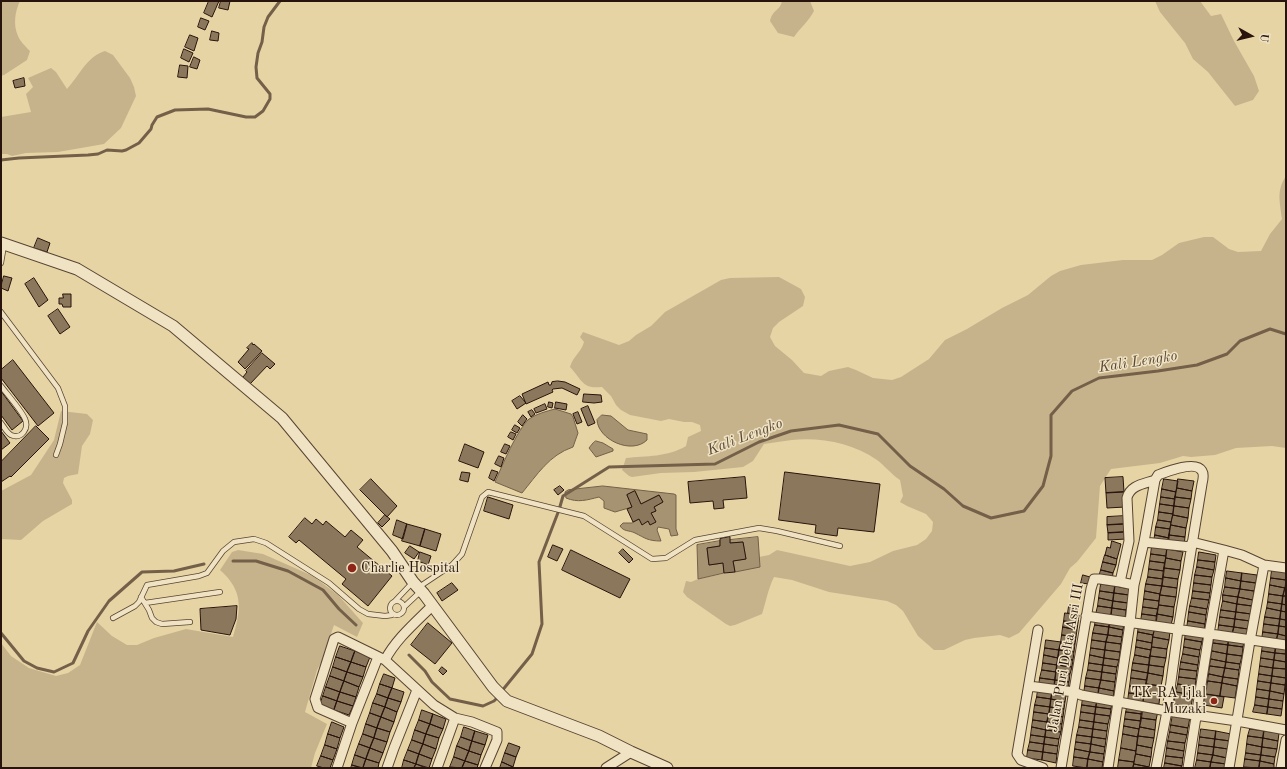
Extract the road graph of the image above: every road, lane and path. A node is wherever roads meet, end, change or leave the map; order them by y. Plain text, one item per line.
1 (3, 243) edge
2 (1, 263) edge
3 (1, 312) edge
4 (1, 386) edge
5 (1, 423) edge
6 (56, 455) dead end
7 (1155, 480) junction
8 (1144, 542) junction
9 (1192, 545) junction
10 (840, 546) dead end
11 (1224, 550) junction
12 (1264, 565) junction
13 (1286, 568) edge
14 (1120, 582) junction
15 (1134, 585) junction
16 (417, 587) junction
17 (220, 592) dead end
18 (141, 597) junction
19 (395, 601) junction
20 (145, 603) junction
21 (432, 606) junction
22 (404, 607) junction
23 (392, 615) junction
24 (1086, 616) junction
25 (114, 618) dead end
26 (190, 622) dead end
27 (1130, 623) junction
28 (1038, 630) dead end
29 (1178, 630) junction
30 (1209, 634) junction
31 (1250, 641) junction
32 (1286, 646) edge
33 (381, 659) junction
34 (1029, 686) junction
35 (417, 690) junction
36 (1074, 692) junction
37 (1118, 702) junction
38 (1167, 711) junction
39 (1196, 715) junction
40 (455, 718) junction
41 (1237, 721) junction
42 (352, 723) junction
43 (1286, 730) edge
44 (1286, 740) edge
45 (631, 752) junction
46 (337, 768) edge
47 (387, 768) edge
48 (437, 768) edge
49 (485, 768) edge
50 (606, 768) edge
51 (667, 768) edge
52 (1043, 768) edge
53 (1061, 768) edge
54 (1108, 768) edge
55 (1156, 768) edge
56 (1188, 768) edge
57 (1229, 768) edge
58 (1281, 768) edge

1 - 2 lane
1 - 16 street
3 - 6 lane
4 - 5 lane
7 - 8 street
7 - 9 street
7 - 14 street
8 - 9 street
8 - 15 street
9 - 11 street
9 - 29 street
10 - 16 lane
11 - 12 street
11 - 30 street
12 - 13 street
12 - 31 street
14 - 15 street
14 - 24 street, Jalan Puri Delta Asri III
15 - 27 street
16 - 19 lane
16 - 21 street
16 - 22 lane
17 - 20 lane
18 - 20 lane
18 - 23 lane
18 - 25 lane
19 - 22 lane
19 - 23 lane
20 - 26 lane
21 - 33 street
21 - 45 street
22 - 23 lane
24 - 27 street
24 - 36 street, Jalan Puri Delta Asri III
27 - 29 street
27 - 37 street
28 - 34 street
29 - 30 street
29 - 38 street
30 - 31 street
30 - 39 street
31 - 32 street
31 - 41 street
33 - 35 street
33 - 42 street
33 - 42 street
34 - 36 street
34 - 52 street
35 - 40 street
35 - 47 street
36 - 37 street
36 - 53 street, Jalan Puri Delta Asri III
37 - 38 street
37 - 54 street
38 - 39 street
38 - 55 street
39 - 41 street
39 - 56 street
40 - 48 street
40 - 49 street
41 - 43 street
41 - 57 street
42 - 46 street
44 - 58 street
45 - 50 street
45 - 51 street

